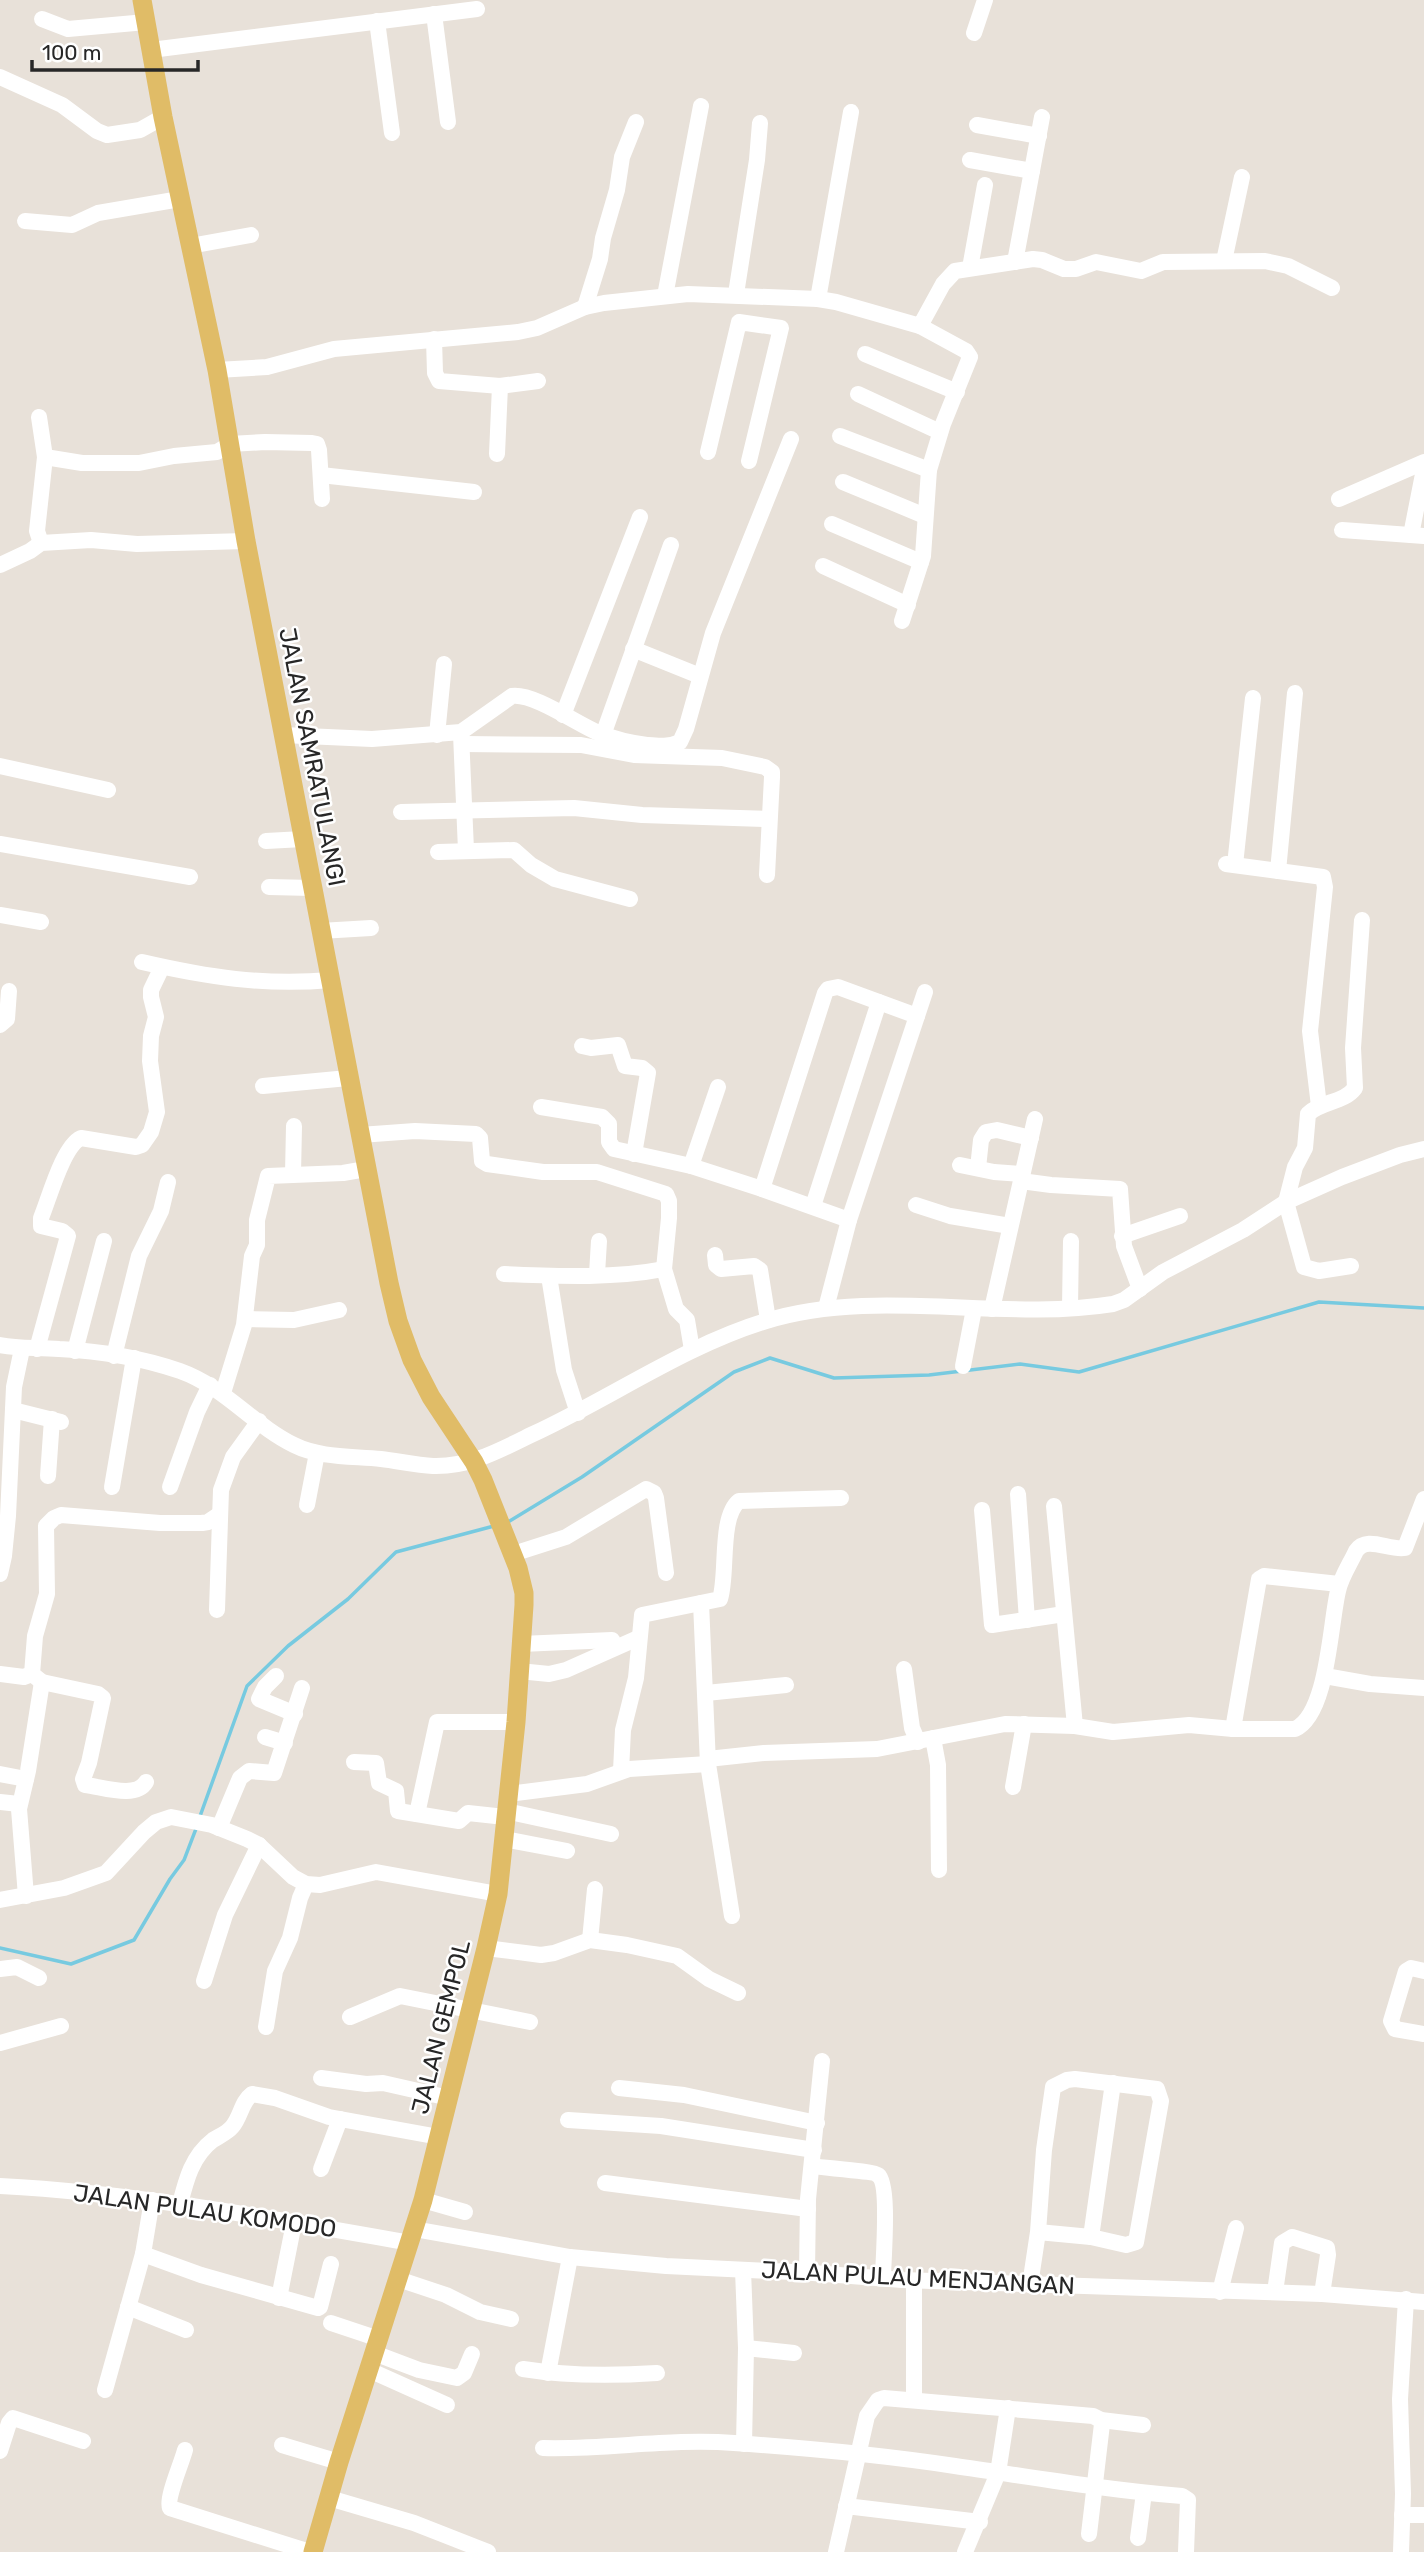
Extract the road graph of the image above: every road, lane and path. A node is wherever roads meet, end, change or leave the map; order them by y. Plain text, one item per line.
1 (142, 0) edge
2 (985, 0) edge
3 (452, 6) edge
4 (477, 9) dead end
5 (434, 14) junction
6 (42, 19) dead end
7 (146, 22) junction
8 (377, 22) junction
9 (974, 33) dead end
10 (151, 50) junction
11 (0, 77) edge
12 (701, 106) dead end
13 (851, 112) dead end
14 (163, 117) junction
15 (1042, 117) dead end
16 (448, 122) dead end
17 (636, 122) dead end
18 (760, 123) dead end
19 (977, 125) dead end
20 (392, 133) dead end
21 (1039, 136) junction
22 (970, 160) dead end
23 (1032, 171) junction
24 (1242, 177) dead end
25 (985, 185) dead end
26 (180, 199) junction
27 (25, 221) dead end
28 (251, 235) dead end
29 (190, 246) junction
30 (1224, 261) junction
31 (1015, 262) junction
32 (970, 268) junction
33 (1332, 288) dead end
34 (736, 294) junction
35 (754, 295) junction
36 (664, 296) junction
37 (818, 299) junction
38 (585, 307) junction
39 (752, 324) junction
40 (920, 326) junction
41 (434, 339) junction
42 (865, 354) dead end
43 (217, 370) junction
44 (538, 381) dead end
45 (500, 386) junction
46 (957, 392) junction
47 (858, 394) dead end
48 (39, 418) dead end
49 (940, 432) junction
50 (841, 436) dead end
51 (791, 439) dead end
52 (230, 444) junction
53 (708, 452) dead end
54 (497, 454) dead end
55 (45, 457) junction
56 (749, 461) dead end
57 (1424, 462) edge
58 (1424, 469) edge
59 (929, 470) junction
60 (321, 475) junction
61 (843, 482) dead end
62 (474, 492) dead end
63 (322, 499) dead end
64 (1339, 499) dead end
65 (925, 516) junction
66 (640, 517) dead end
67 (832, 524) dead end
68 (1342, 530) dead end
69 (1418, 536) edge
70 (246, 541) junction
71 (41, 543) junction
72 (671, 545) dead end
73 (921, 562) junction
74 (0, 565) edge
75 (823, 566) dead end
76 (908, 605) junction
77 (902, 621) dead end
78 (633, 649) junction
79 (444, 664) dead end
80 (700, 676) junction
81 (1296, 693) dead end
82 (1253, 698) dead end
83 (563, 715) junction
84 (436, 735) junction
85 (603, 735) junction
86 (283, 736) junction
87 (462, 738) junction
88 (0, 766) edge
89 (108, 790) dead end
90 (464, 810) junction
91 (401, 811) dead end
92 (768, 819) junction
93 (303, 839) junction
94 (266, 841) dead end
95 (0, 844) edge
96 (467, 850) junction
97 (438, 852) dead end
98 (1278, 871) junction
99 (767, 875) dead end
100 (190, 877) dead end
101 (270, 887) dead end
102 (312, 888) junction
103 (630, 899) dead end
104 (0, 915) edge
105 (1362, 920) dead end
106 (41, 922) dead end
107 (370, 928) dead end
108 (320, 931) junction
109 (142, 962) dead end
110 (162, 967) junction
111 (331, 980) junction
112 (9, 991) dead end
113 (925, 992) dead end
114 (879, 1002) junction
115 (917, 1016) junction
116 (0, 1025) edge
117 (582, 1046) dead end
118 (348, 1078) junction
119 (263, 1086) dead end
120 (718, 1087) dead end
121 (1319, 1106) junction
122 (541, 1107) dead end
123 (1035, 1119) dead end
124 (294, 1126) dead end
125 (360, 1135) junction
126 (1031, 1138) junction
127 (1424, 1149) edge
128 (634, 1154) junction
129 (960, 1165) dead end
130 (691, 1166) junction
131 (366, 1168) junction
132 (978, 1168) junction
133 (293, 1174) junction
134 (1021, 1177) junction
135 (168, 1182) dead end
136 (762, 1188) junction
137 (1286, 1202) junction
138 (916, 1205) dead end
139 (813, 1206) junction
140 (1180, 1216) dead end
141 (849, 1220) junction
142 (1010, 1226) junction
143 (1122, 1236) junction
144 (104, 1241) dead end
145 (599, 1241) dead end
146 (1071, 1241) dead end
147 (715, 1255) dead end
148 (1351, 1266) dead end
149 (664, 1269) junction
150 (504, 1274) dead end
151 (597, 1274) junction
152 (549, 1276) junction
153 (1140, 1289) junction
154 (826, 1308) junction
155 (1070, 1308) junction
156 (974, 1309) junction
157 (992, 1309) junction
158 (339, 1310) dead end
159 (245, 1319) junction
160 (768, 1320) junction
161 (0, 1345) edge
162 (30, 1349) junction
163 (692, 1350) junction
164 (75, 1351) junction
165 (114, 1356) junction
166 (134, 1359) junction
167 (963, 1366) dead end
168 (217, 1389) junction
169 (13, 1410) junction
170 (578, 1413) junction
171 (259, 1421) junction
172 (317, 1453) junction
173 (474, 1462) junction
174 (48, 1476) dead end
175 (113, 1487) dead end
176 (170, 1487) dead end
177 (1018, 1494) dead end
178 (841, 1498) dead end
179 (1424, 1499) edge
180 (493, 1502) joint
181 (307, 1505) dead end
182 (1054, 1506) dead end
183 (982, 1510) dead end
184 (219, 1514) junction
185 (513, 1554) junction
186 (666, 1573) dead end
187 (0, 1574) edge
188 (1339, 1584) junction
189 (701, 1602) junction
190 (217, 1611) dead end
191 (1064, 1614) junction
192 (1027, 1619) junction
193 (638, 1638) junction
194 (612, 1640) dead end
195 (521, 1644) junction
196 (904, 1669) dead end
197 (519, 1671) junction
198 (0, 1674) edge
199 (276, 1676) dead end
200 (1325, 1676) junction
201 (36, 1678) junction
202 (786, 1685) dead end
203 (302, 1688) dead end
204 (1424, 1688) edge
205 (706, 1693) junction
206 (295, 1714) junction
207 (516, 1722) junction
208 (1024, 1724) junction
209 (1075, 1726) junction
210 (1233, 1729) junction
211 (265, 1737) dead end
212 (926, 1740) junction
213 (285, 1743) junction
214 (354, 1762) dead end
215 (708, 1762) junction
216 (621, 1771) junction
217 (0, 1774) edge
218 (26, 1779) junction
219 (146, 1782) dead end
220 (1013, 1787) dead end
221 (0, 1802) edge
222 (19, 1804) junction
223 (507, 1807) junction
224 (417, 1814) junction
225 (216, 1827) junction
226 (611, 1835) dead end
227 (504, 1839) junction
228 (258, 1846) junction
229 (567, 1851) dead end
230 (939, 1870) dead end
231 (306, 1884) junction
232 (595, 1889) dead end
233 (498, 1894) junction
234 (26, 1896) junction
235 (0, 1900) edge
236 (732, 1916) dead end
237 (590, 1940) junction
238 (486, 1948) junction
239 (0, 1969) edge
240 (1424, 1971) edge
241 (39, 1978) dead end
242 (204, 1981) dead end
243 (738, 1993) dead end
244 (472, 2009) junction
245 (350, 2017) dead end
246 (530, 2022) dead end
247 (61, 2026) dead end
248 (266, 2027) dead end
249 (1424, 2034) edge
250 (0, 2043) edge
251 (822, 2061) dead end
252 (321, 2078) dead end
253 (1113, 2083) junction
254 (619, 2088) dead end
255 (449, 2098) junction
256 (340, 2119) junction
257 (568, 2120) dead end
258 (817, 2123) junction
259 (439, 2137) junction
260 (814, 2158) junction
261 (321, 2169) dead end
262 (605, 2183) dead end
263 (0, 2186) edge
264 (152, 2200) junction
265 (423, 2200) junction
266 (180, 2204) junction
267 (808, 2209) junction
268 (465, 2212) dead end
269 (294, 2223) junction
270 (1236, 2228) dead end
271 (1038, 2232) junction
272 (412, 2236) junction
273 (1091, 2237) junction
274 (143, 2254) junction
275 (570, 2257) junction
276 (331, 2264) dead end
277 (743, 2270) junction
278 (807, 2273) junction
279 (883, 2278) junction
280 (398, 2279) junction
281 (914, 2281) junction
282 (1030, 2285) junction
283 (1220, 2292) junction
284 (1275, 2292) junction
285 (1322, 2294) junction
286 (279, 2298) junction
287 (1406, 2299) junction
288 (1424, 2302) edge
289 (128, 2307) junction
290 (511, 2319) dead end
291 (331, 2323) dead end
292 (186, 2330) dead end
293 (746, 2348) junction
294 (794, 2353) dead end
295 (374, 2354) junction
296 (472, 2354) dead end
297 (523, 2369) dead end
298 (548, 2373) junction
299 (657, 2373) dead end
300 (105, 2390) dead end
301 (914, 2399) junction
302 (447, 2405) dead end
303 (1008, 2407) junction
304 (1101, 2420) junction
305 (1143, 2426) dead end
306 (83, 2441) dead end
307 (744, 2444) junction
308 (282, 2445) dead end
309 (543, 2448) dead end
310 (185, 2450) dead end
311 (0, 2451) edge
312 (858, 2455) junction
313 (339, 2462) junction
314 (999, 2473) junction
315 (1094, 2487) junction
316 (1144, 2493) junction
317 (329, 2498) junction
318 (846, 2506) junction
319 (1402, 2515) junction
320 (1424, 2515) edge
321 (979, 2522) junction
322 (1089, 2534) dead end
323 (1138, 2538) dead end
324 (312, 2552) edge
325 (488, 2552) edge
326 (836, 2552) edge
327 (965, 2552) edge
328 (1186, 2552) edge
329 (1401, 2552) edge

1 - 7 main road, JALAN SAMRATULANGI
2 - 9 street
3 - 4 street
3 - 5 street
5 - 8 street
5 - 16 street
6 - 7 street
7 - 10 main road, JALAN SAMRATULANGI
8 - 10 street
8 - 20 street
10 - 14 main road, JALAN SAMRATULANGI
11 - 14 street
12 - 36 street
13 - 37 street
14 - 26 main road, JALAN SAMRATULANGI
15 - 21 street
17 - 38 street
18 - 34 street
19 - 21 street
21 - 23 street
22 - 23 street
23 - 31 street
24 - 30 street
25 - 32 street
26 - 27 street
26 - 29 main road, JALAN SAMRATULANGI
28 - 29 street
29 - 43 main road, JALAN SAMRATULANGI
30 - 31 street
30 - 33 street
31 - 32 street
32 - 40 street
34 - 35 street
34 - 36 street
35 - 37 street
35 - 39 street
36 - 38 street
37 - 40 street
38 - 41 street
39 - 53 street
39 - 56 street
40 - 46 street
41 - 43 street
41 - 45 street
42 - 46 street
43 - 52 main road, JALAN SAMRATULANGI
44 - 45 street
45 - 54 street
46 - 49 street
47 - 49 street
48 - 55 street
49 - 59 street
50 - 59 street
51 - 80 street
52 - 55 street
52 - 60 street
52 - 70 main road, JALAN SAMRATULANGI
55 - 71 street
57 - 64 street
58 - 69 street
59 - 65 street
60 - 62 street
60 - 63 street
61 - 65 street
65 - 73 street
66 - 83 street
67 - 73 street
68 - 69 street
70 - 71 street
70 - 86 main road, JALAN SAMRATULANGI
71 - 74 street
72 - 78 street
73 - 76 street
75 - 76 street
76 - 77 street
78 - 80 street
78 - 85 street
79 - 84 street
80 - 85 street
81 - 98 street
82 - 98 street
83 - 85 street
83 - 87 street
84 - 86 street
84 - 87 street
86 - 93 main road, JALAN SAMRATULANGI
87 - 90 street
87 - 92 street
88 - 89 street
90 - 91 street
90 - 92 street
90 - 96 street
92 - 99 street
93 - 94 street
93 - 102 main road, JALAN SAMRATULANGI
95 - 100 street
96 - 97 street
96 - 103 street
98 - 121 street
101 - 102 street
102 - 108 main road, JALAN SAMRATULANGI
104 - 106 street
105 - 121 street
107 - 108 street
108 - 111 main road, JALAN SAMRATULANGI
109 - 110 street
110 - 111 street
110 - 162 street
111 - 118 main road, JALAN SAMRATULANGI
112 - 116 street
113 - 115 street
114 - 115 street
114 - 136 street
114 - 139 street
115 - 141 street
117 - 128 street
118 - 119 street
118 - 125 main road, JALAN SAMRATULANGI
120 - 130 street
121 - 137 street
122 - 128 street
123 - 126 street
124 - 133 street
125 - 131 main road, JALAN SAMRATULANGI
125 - 149 street
126 - 132 street
126 - 134 street
127 - 137 street
128 - 130 street
129 - 132 street
130 - 136 street
131 - 133 street
131 - 173 main road, JALAN SAMRATULANGI
132 - 134 street
133 - 159 street
134 - 142 street
134 - 143 street
135 - 165 street
136 - 139 street
137 - 148 street
137 - 153 street
138 - 142 street
139 - 141 street
140 - 143 street
141 - 154 street
142 - 157 street
143 - 153 street
144 - 164 street
145 - 151 street
146 - 155 street
147 - 160 street
149 - 151 street
149 - 163 street
150 - 152 street
151 - 152 street
152 - 170 street
153 - 155 street
154 - 156 street
154 - 160 street
155 - 157 street
156 - 157 street
156 - 167 street
158 - 159 street
159 - 168 street
160 - 163 street
161 - 162 street
162 - 164 street
162 - 169 street
163 - 170 street
164 - 165 street
165 - 166 street
166 - 168 street
166 - 175 street
168 - 171 street
168 - 176 street
169 - 174 street
169 - 187 street
170 - 173 street
171 - 172 street
171 - 184 street
172 - 173 street
172 - 181 street
173 - 180 main road, JALAN SAMRATULANGI
177 - 192 street
178 - 189 street
179 - 188 street
180 - 185 main road, JALAN GEMPOL
182 - 191 street
183 - 192 street
184 - 190 street
184 - 201 street
185 - 186 street
185 - 195 main road, JALAN GEMPOL
188 - 200 street
188 - 210 street
189 - 193 street
189 - 205 street
191 - 192 street
191 - 209 street
193 - 197 street
193 - 216 street
194 - 195 street
195 - 197 main road, JALAN GEMPOL
196 - 212 street
197 - 207 main road, JALAN GEMPOL
198 - 201 street
199 - 206 street
200 - 204 street
200 - 210 street
201 - 218 street
201 - 219 street
202 - 205 street
203 - 206 street
205 - 215 street
206 - 213 street
207 - 223 main road, JALAN GEMPOL
207 - 224 street
208 - 209 street
208 - 212 street
208 - 220 street
209 - 210 street
211 - 213 street
212 - 215 street
212 - 230 street
213 - 225 street
214 - 224 street
215 - 216 street
215 - 236 street
216 - 223 street
217 - 218 street
218 - 222 street
221 - 222 street
222 - 234 street
223 - 224 street
223 - 226 street
223 - 227 main road, JALAN GEMPOL
225 - 228 street
225 - 234 street
227 - 229 street
227 - 233 main road, JALAN GEMPOL
228 - 231 street
228 - 242 street
231 - 233 street
231 - 248 street
232 - 237 street
233 - 238 main road, JALAN GEMPOL
234 - 235 street
237 - 238 street
237 - 243 street
238 - 244 main road, JALAN GEMPOL
239 - 241 street
240 - 249 street
244 - 245 street
244 - 246 street
244 - 255 main road, JALAN GEMPOL
247 - 250 street
251 - 258 street
252 - 255 street
253 - 271 street
253 - 273 street
253 - 273 street
254 - 258 street
255 - 259 main road, JALAN GEMPOL
256 - 259 street
256 - 261 street
256 - 266 street
257 - 260 street
258 - 260 street
259 - 265 main road, JALAN GEMPOL
260 - 267 street
260 - 279 street
262 - 267 street
263 - 264 street, JALAN PULAU KOMODO
264 - 266 street, JALAN PULAU KOMODO
264 - 274 street
265 - 268 street
265 - 272 main road, JALAN GEMPOL
266 - 269 street, JALAN PULAU KOMODO
267 - 278 street
269 - 272 street, JALAN PULAU KOMODO
269 - 286 street
270 - 283 street
271 - 273 street
271 - 282 street
272 - 275 street, JALAN PULAU MENJANGAN
272 - 280 main road, JALAN GEMPOL
274 - 286 street
274 - 289 street
275 - 277 street, JALAN PULAU MENJANGAN
275 - 298 street
276 - 286 street
277 - 278 street, JALAN PULAU MENJANGAN
277 - 293 street
278 - 279 street, JALAN PULAU MENJANGAN
279 - 281 street, JALAN PULAU MENJANGAN
280 - 290 street
280 - 295 main road, JALAN GEMPOL
281 - 282 street, JALAN PULAU MENJANGAN
281 - 301 street
282 - 283 street, JALAN PULAU MENJANGAN
283 - 284 street, JALAN PULAU MENJANGAN
284 - 285 street, JALAN PULAU MENJANGAN
284 - 285 street
285 - 287 street, JALAN PULAU MENJANGAN
287 - 288 street, JALAN PULAU MENJANGAN
287 - 319 street
289 - 292 street
289 - 300 street
291 - 295 street
293 - 294 street
293 - 307 street
295 - 296 street
295 - 302 street
295 - 313 main road, JALAN GEMPOL
297 - 298 street
298 - 299 street
301 - 303 street
301 - 312 street
303 - 304 street
303 - 314 street
304 - 305 street
304 - 315 street
306 - 311 street
307 - 309 street
307 - 312 street
308 - 313 street
310 - 324 street
312 - 314 street
312 - 318 street
313 - 317 main road, JALAN GEMPOL
314 - 315 street
314 - 321 street
315 - 316 street
315 - 322 street
316 - 323 street
316 - 328 street
317 - 324 main road, JALAN GEMPOL
317 - 325 street
318 - 321 street
318 - 326 street
319 - 320 street
319 - 329 street
321 - 327 street

